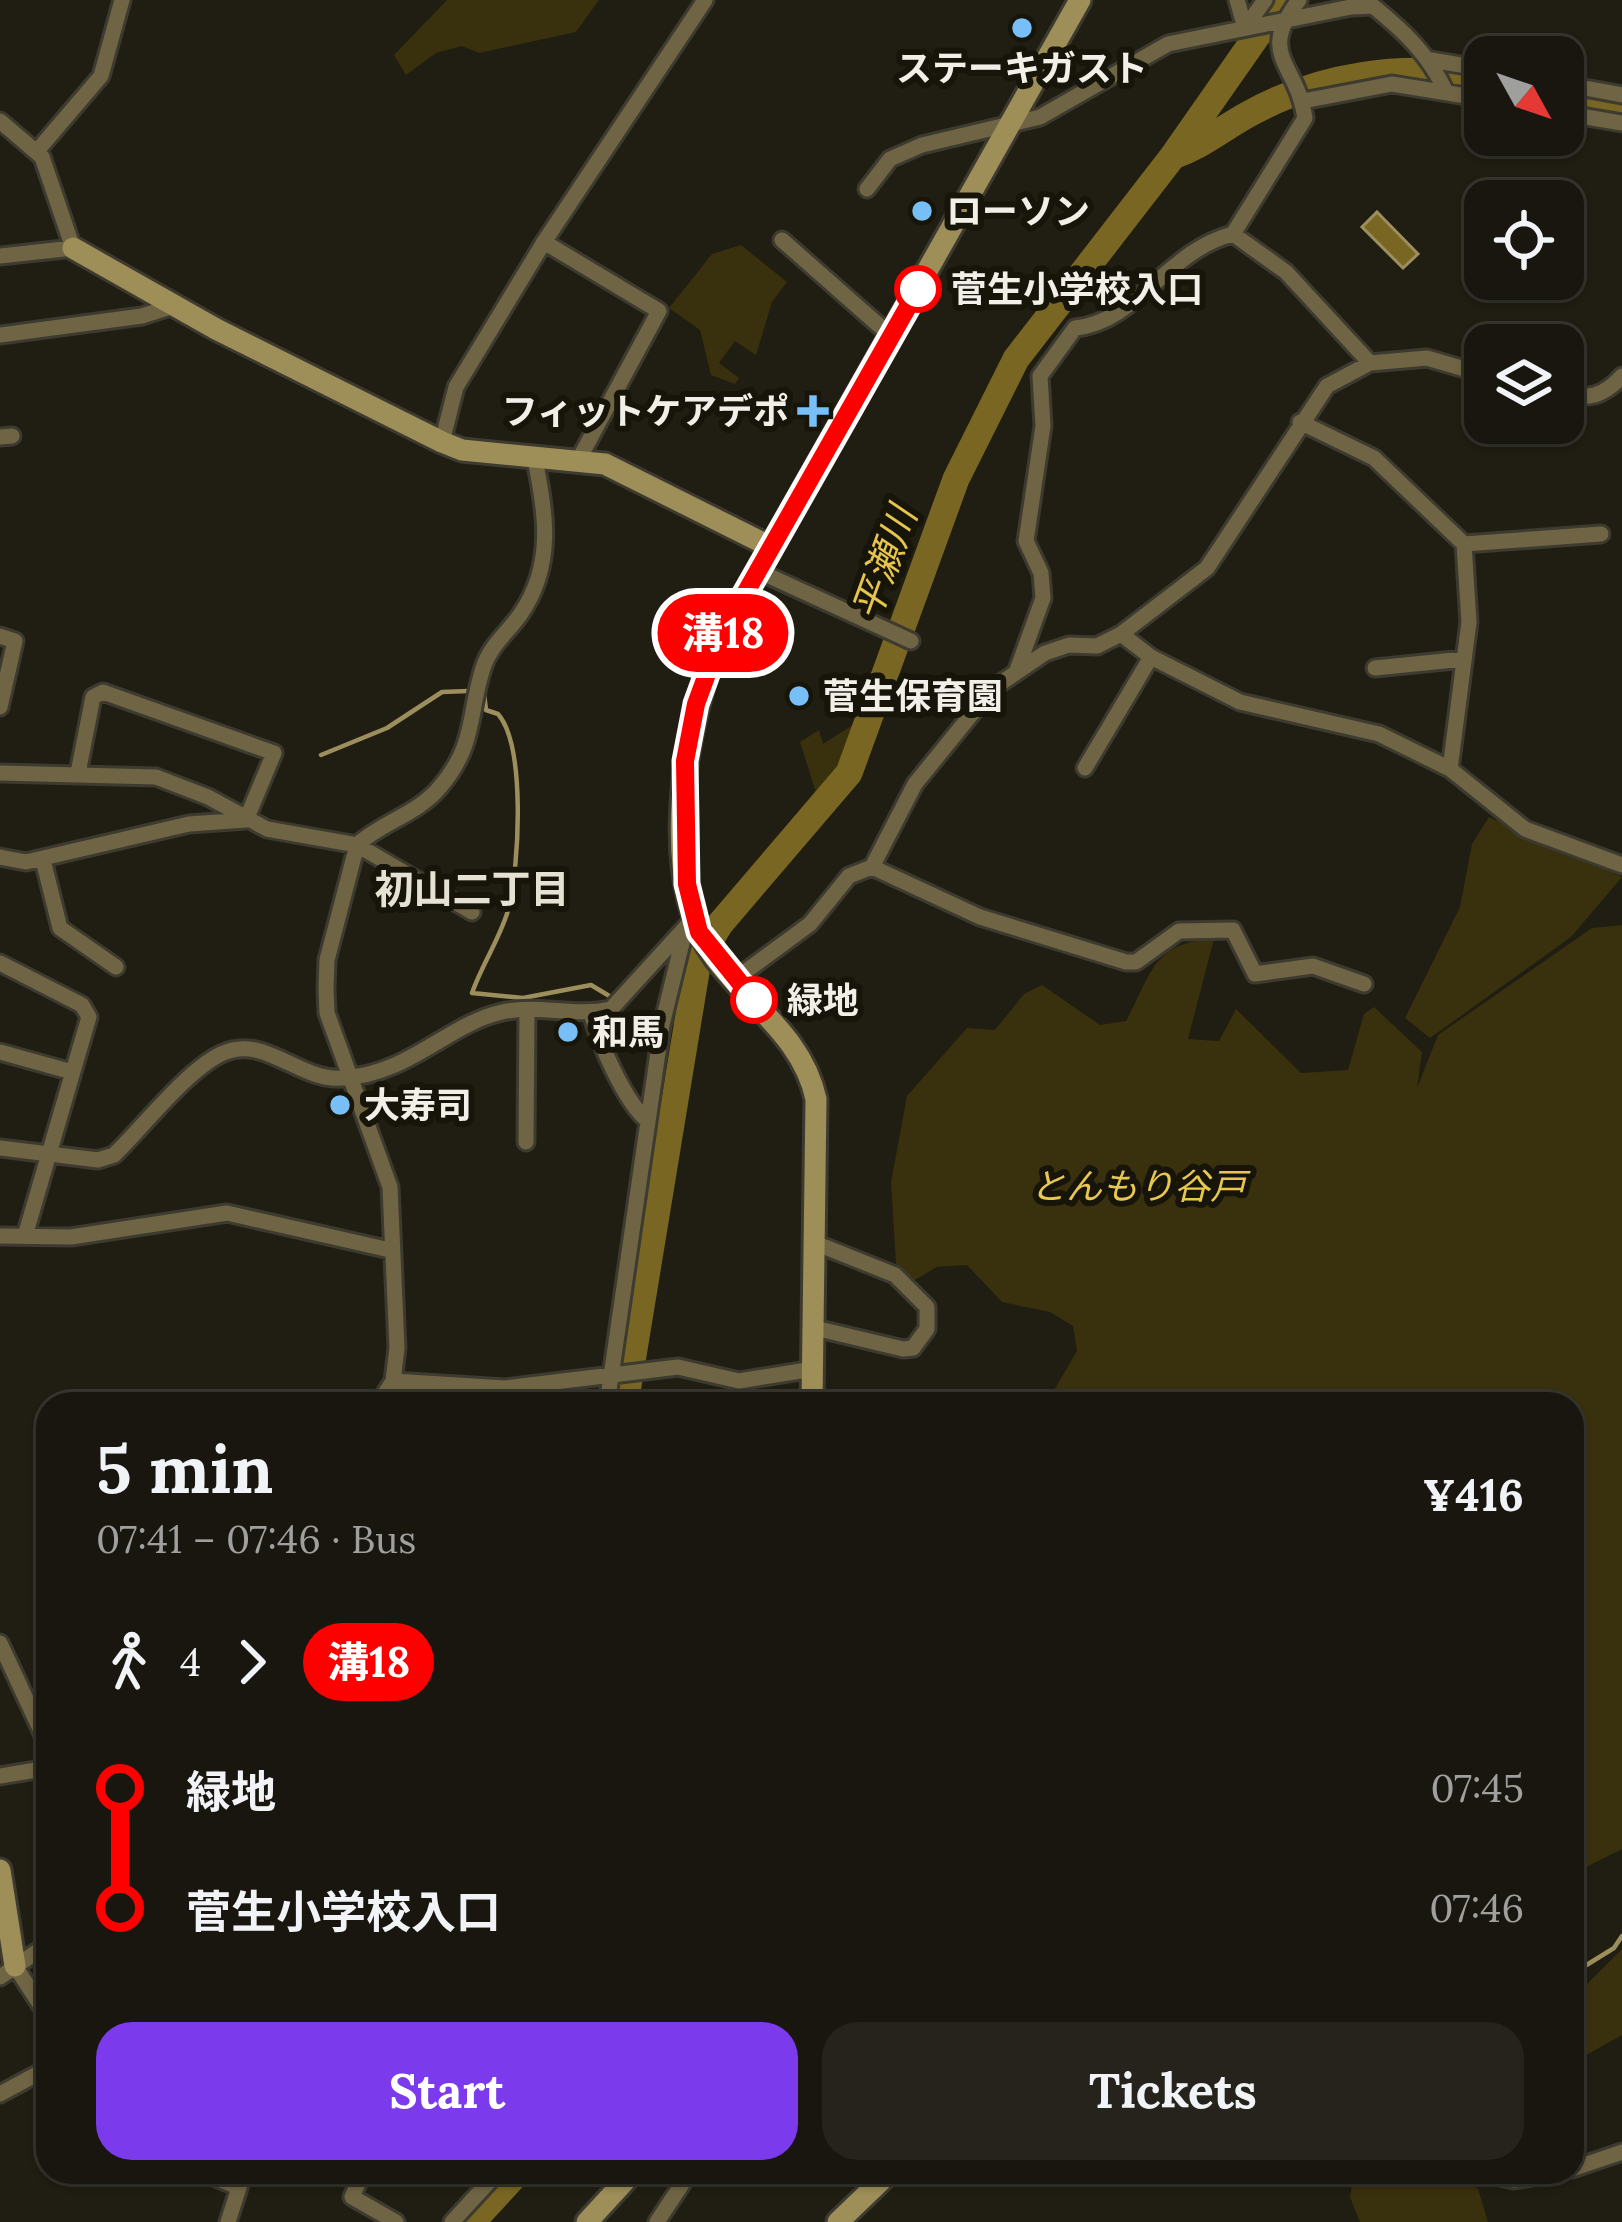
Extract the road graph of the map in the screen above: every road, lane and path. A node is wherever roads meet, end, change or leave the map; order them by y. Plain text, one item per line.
1 (122, 0) edge
2 (705, 0) edge
3 (1080, 0) edge
4 (1237, 0) edge
5 (1265, 0) edge
6 (1299, 0) edge
7 (1277, 26) junction
8 (1247, 28) junction
9 (1431, 60) junction
10 (1464, 66) edge
11 (1584, 88) edge
12 (1446, 92) junction
13 (1464, 95) edge
14 (1622, 95) edge
15 (1303, 101) junction
16 (1584, 116) edge
17 (1622, 123) edge
18 (1012, 124) junction
19 (4, 132) edge
20 (37, 151) junction
21 (867, 189) dead end
22 (1233, 234) junction
23 (782, 239) dead end
24 (544, 242) junction
25 (74, 248) junction
26 (0, 256) edge
27 (173, 306) junction
28 (0, 335) edge
29 (891, 336) junction
30 (1370, 363) junction
31 (1464, 369) edge
32 (1622, 376) edge
33 (1584, 398) edge
34 (1300, 422) junction
35 (442, 442) junction
36 (534, 455) junction
37 (579, 459) junction
38 (1601, 534) dead end
39 (1463, 544) junction
40 (771, 547) junction
41 (758, 571) junction
42 (1121, 634) junction
43 (0, 636) edge
44 (908, 641) dead end
45 (1150, 657) junction
46 (1464, 659) junction
47 (1375, 668) dead end
48 (1017, 670) junction
49 (0, 707) edge
50 (1085, 768) dead end
51 (1450, 769) junction
52 (0, 773) edge
53 (78, 773) junction
54 (246, 820) junction
55 (357, 845) junction
56 (0, 857) edge
57 (43, 860) junction
58 (1622, 865) edge
59 (872, 867) junction
60 (472, 912) dead end
61 (693, 927) junction
62 (0, 963) edge
63 (116, 967) dead end
64 (734, 980) junction
65 (1364, 984) dead end
66 (527, 1010) junction
67 (591, 1013) junction
68 (0, 1052) edge
69 (72, 1072) junction
70 (355, 1078) junction
71 (648, 1121) junction
72 (526, 1142) dead end
73 (0, 1148) edge
74 (48, 1154) junction
75 (0, 1236) edge
76 (26, 1236) junction
77 (815, 1243) junction
78 (390, 1250) junction
79 (814, 1328) junction
80 (813, 1369) junction
81 (614, 1377) junction
82 (393, 1381) junction
83 (386, 1392) edge
84 (610, 1392) edge
85 (812, 1392) edge
86 (1, 1648) edge
87 (36, 1721) edge
88 (36, 1770) edge
89 (0, 1776) edge
90 (0, 1870) edge
91 (36, 1952) edge
92 (7, 1972) edge
93 (36, 2004) edge
94 (36, 2074) edge
95 (0, 2093) edge
96 (1622, 2152) edge
97 (1584, 2165) edge
98 (240, 2184) edge
99 (358, 2184) edge
100 (486, 2184) edge
101 (622, 2184) edge
102 (682, 2184) edge
103 (878, 2184) edge
104 (228, 2222) edge
105 (396, 2222) edge
106 (452, 2222) edge
107 (586, 2222) edge
108 (657, 2222) edge
109 (838, 2222) edge

1 - 20 street
2 - 24 street
3 - 18 street
4 - 8 street
5 - 8 street
6 - 7 street
7 - 8 street
7 - 9 street
7 - 15 street
8 - 18 street
9 - 10 street
9 - 12 street
11 - 14 street
12 - 13 street
12 - 15 street
15 - 22 street
16 - 17 street
18 - 21 street
18 - 29 street
19 - 20 street
20 - 25 street
22 - 30 street
22 - 48 street
23 - 29 street
24 - 35 street
24 - 37 street
25 - 26 street
25 - 27 street
27 - 28 street
27 - 35 street
29 - 40 street
30 - 31 street
30 - 34 street
32 - 33 street
34 - 39 street
34 - 42 street
35 - 36 street
36 - 37 street
36 - 55 street
37 - 40 street
38 - 39 street
39 - 46 street
40 - 41 street
41 - 44 street
41 - 61 street
42 - 45 street
42 - 48 street
43 - 49 street
45 - 50 street
45 - 51 street
46 - 47 street
46 - 51 street
48 - 59 street
51 - 58 street
52 - 53 street
53 - 54 street
53 - 54 street
54 - 55 street
54 - 57 street
55 - 60 street
55 - 70 street
56 - 57 street
57 - 63 street
59 - 64 street
59 - 65 street
61 - 64 street
61 - 67 street
61 - 71 street
62 - 69 street
64 - 77 street
66 - 67 street
66 - 70 street
66 - 72 street
67 - 71 street
68 - 69 street
69 - 74 street
70 - 74 street
70 - 78 street
71 - 81 street
73 - 74 street
74 - 76 street
75 - 76 street
76 - 78 street
77 - 79 street
77 - 79 street
78 - 82 street
79 - 80 street
80 - 81 street
80 - 85 street
81 - 82 street
81 - 84 street
82 - 83 street
86 - 87 street
88 - 89 street
90 - 92 street
91 - 92 street
92 - 93 street
94 - 95 street
96 - 97 street
98 - 104 street
99 - 105 street
100 - 106 street
101 - 107 street
102 - 108 street
103 - 109 street

